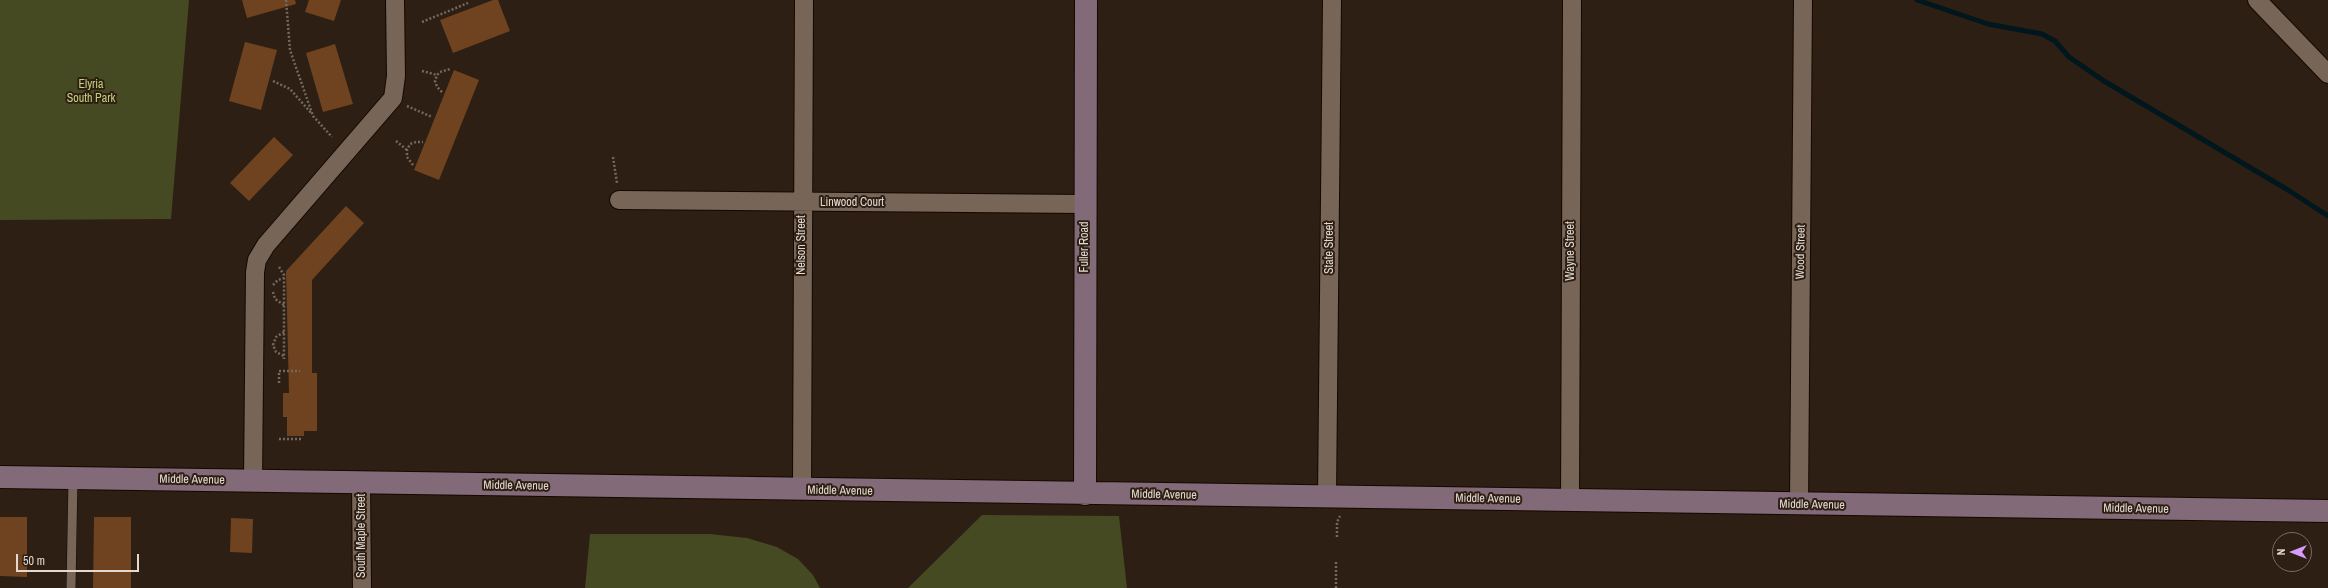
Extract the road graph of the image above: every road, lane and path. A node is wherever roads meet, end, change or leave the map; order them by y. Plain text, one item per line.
1 (286, 0) edge
2 (395, 0) edge
3 (804, 0) edge
4 (1086, 0) edge
5 (1332, 0) edge
6 (1572, 0) edge
7 (1803, 0) edge
8 (2257, 0) edge
9 (468, 3) dead end
10 (422, 22) dead end
11 (450, 69) dead end
12 (422, 71) dead end
13 (2328, 74) edge
14 (437, 75) junction
15 (273, 81) dead end
16 (442, 92) dead end
17 (406, 106) dead end
18 (313, 116) junction
19 (432, 117) dead end
20 (332, 137) dead end
21 (396, 141) dead end
22 (423, 142) dead end
23 (407, 150) junction
24 (614, 156) dead end
25 (414, 165) dead end
26 (619, 200) joint
27 (803, 202) junction
28 (1085, 204) junction
29 (279, 267) dead end
30 (284, 278) junction
31 (284, 305) junction
32 (284, 332) junction
33 (300, 371) dead end
34 (278, 382) dead end
35 (278, 439) dead end
36 (300, 439) dead end
37 (0, 477) edge
38 (72, 478) junction
39 (253, 482) junction
40 (362, 483) junction
41 (802, 490) junction
42 (1085, 494) junction
43 (1327, 496) junction
44 (1570, 501) junction
45 (1798, 504) junction
46 (2328, 511) edge
47 (1343, 512) dead end
48 (1337, 536) dead end
49 (1336, 562) dead end
50 (71, 588) edge
51 (362, 588) edge
52 (1336, 588) edge

1 - 18 path
2 - 39 street
3 - 27 street, Nelson Street
4 - 28 street, Fuller Road
5 - 43 street, State Street
6 - 44 street, Wayne Street
7 - 45 street, Wood Street
8 - 13 street
9 - 10 path
11 - 14 path
12 - 14 path
14 - 16 path
15 - 18 path
17 - 19 path
18 - 20 path
21 - 23 path
22 - 23 path
23 - 25 path
24 - 26 path
26 - 27 street, Linwood Court
27 - 28 street, Linwood Court
27 - 41 street, Nelson Street
28 - 42 street, Fuller Road
29 - 30 path
30 - 31 path
30 - 31 path
31 - 32 path
32 - 32 path
33 - 34 path
35 - 36 path
37 - 38 street, Middle Avenue
38 - 39 street, Middle Avenue
38 - 50 lane
39 - 40 street, Middle Avenue
40 - 41 street, Middle Avenue
40 - 51 street, South Maple Street
41 - 42 street, Middle Avenue
42 - 43 street, Middle Avenue
43 - 44 street, Middle Avenue
44 - 45 street, Middle Avenue
45 - 46 street, Middle Avenue
47 - 48 path
49 - 52 path

